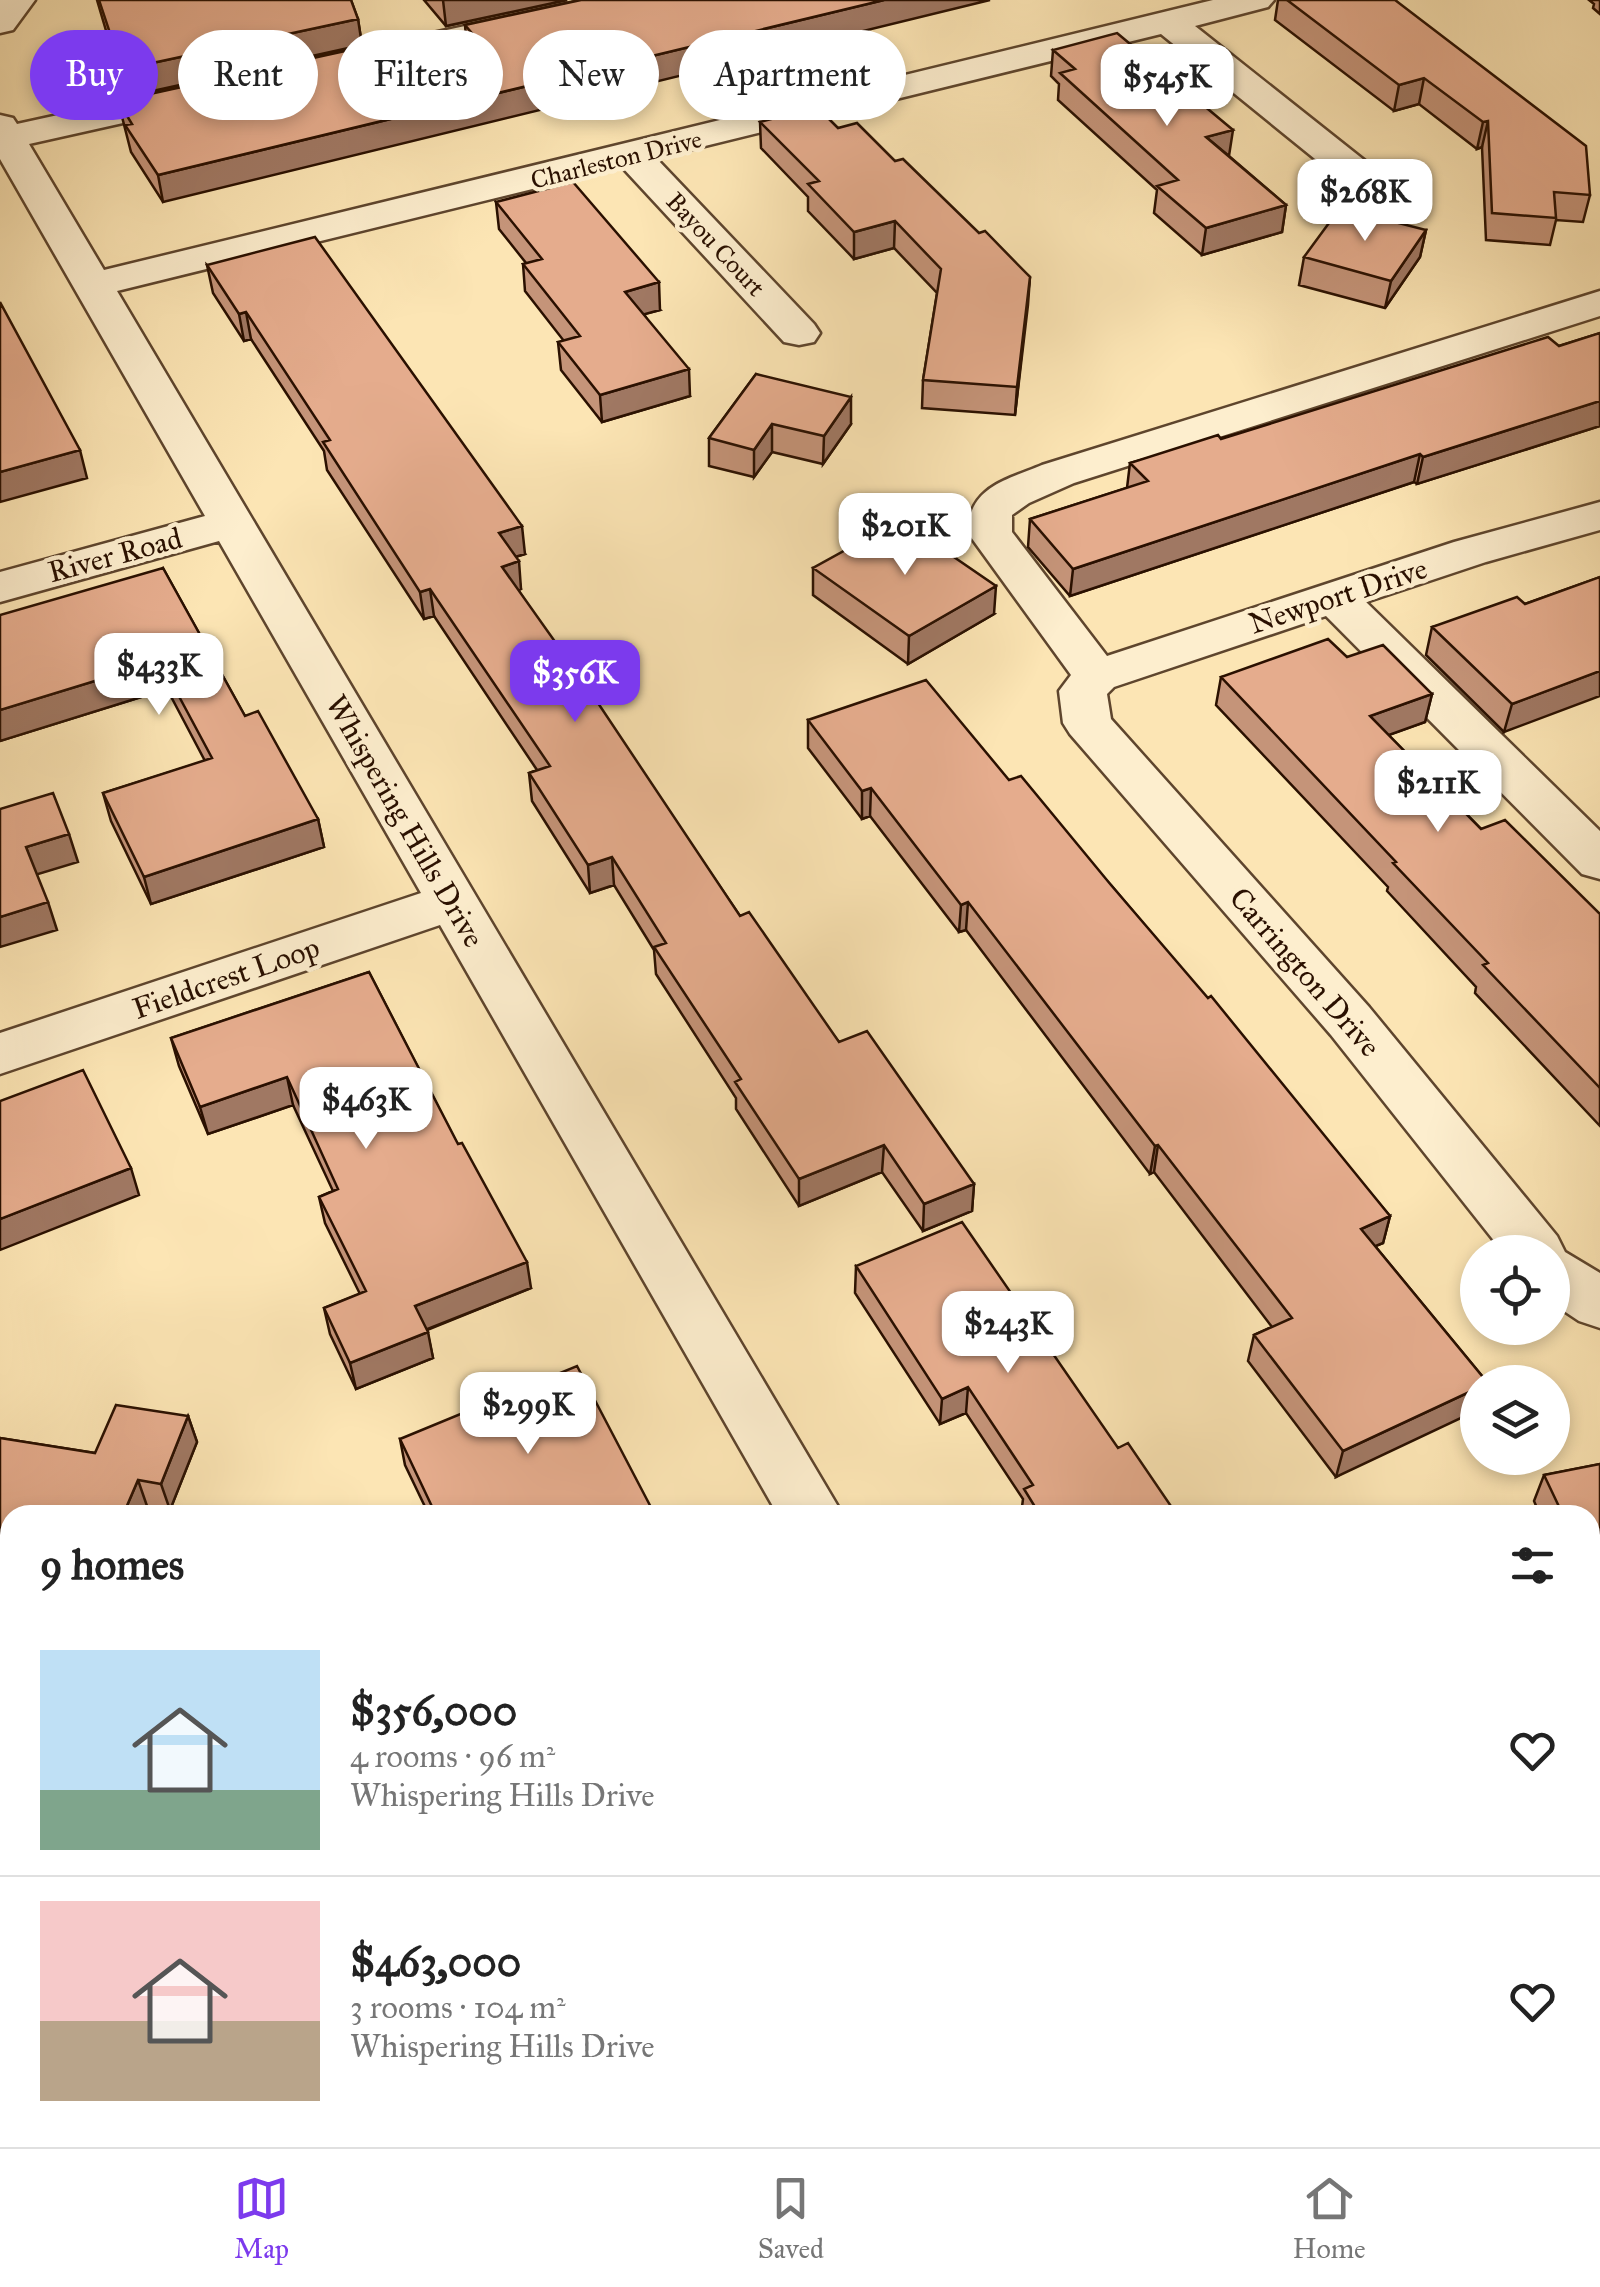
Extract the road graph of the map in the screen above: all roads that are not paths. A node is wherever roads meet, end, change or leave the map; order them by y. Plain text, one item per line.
1 (17, 0) edge
2 (633, 0) edge
3 (1256, 0) edge
4 (0, 22) edge
5 (1170, 23) junction
6 (318, 69) edge
7 (178, 98) edge
8 (2, 132) edge
9 (632, 155) junction
10 (1354, 172) dead end
11 (91, 285) junction
12 (1600, 302) edge
13 (799, 333) dead end
14 (1600, 516) edge
15 (231, 524) junction
16 (0, 587) edge
17 (1334, 596) junction
18 (1090, 683) junction
19 (1599, 859) edge
20 (452, 902) junction
21 (0, 1054) edge
22 (1522, 1235) edge
23 (1570, 1283) edge
24 (1600, 1304) edge
25 (805, 1505) edge

1 - 4 street
2 - 6 street
3 - 5 street, Charleston Drive
5 - 9 street, Charleston Drive
5 - 10 street
7 - 8 street
8 - 11 street, Whispering Hills Drive
9 - 11 street, Charleston Drive
9 - 13 street, Bayou Court
11 - 15 street, Whispering Hills Drive
12 - 18 street, Carrington Drive
14 - 17 street, Newport Drive
15 - 16 street, River Road
15 - 20 street, Whispering Hills Drive
17 - 18 street, Newport Drive
17 - 19 street
18 - 22 street, Carrington Drive
20 - 21 street, Fieldcrest Loop
20 - 25 street, Whispering Hills Drive
23 - 24 street

